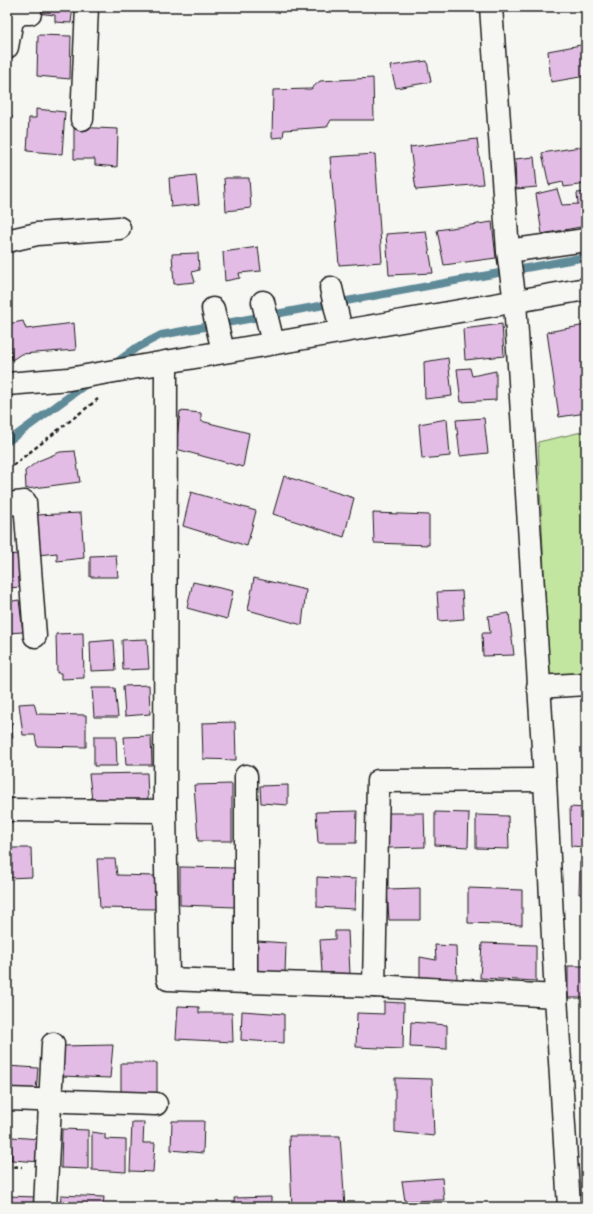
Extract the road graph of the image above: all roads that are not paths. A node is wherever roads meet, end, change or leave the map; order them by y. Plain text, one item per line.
1 (88, 7) edge
2 (491, 7) edge
3 (30, 13) dead end
4 (7, 47) edge
5 (82, 119) dead end
6 (119, 228) dead end
7 (7, 240) edge
8 (586, 240) edge
9 (508, 251) junction
10 (331, 288) dead end
11 (586, 289) edge
12 (263, 302) dead end
13 (515, 302) junction
14 (214, 309) dead end
15 (341, 330) junction
16 (273, 343) junction
17 (223, 351) junction
18 (166, 362) junction
19 (7, 384) edge
20 (7, 504) edge
21 (35, 636) dead end
22 (586, 684) edge
23 (538, 687) junction
24 (246, 776) dead end
25 (545, 780) junction
26 (7, 810) edge
27 (165, 812) junction
28 (246, 982) junction
29 (374, 986) junction
30 (556, 996) junction
31 (53, 1044) dead end
32 (7, 1099) edge
33 (52, 1101) junction
34 (156, 1104) dead end
35 (45, 1207) edge
36 (569, 1207) edge

1 - 5 street
2 - 9 street
3 - 4 street
6 - 7 street
8 - 9 street
9 - 13 street
10 - 15 street
11 - 13 street
12 - 16 street
13 - 15 street
13 - 23 street
14 - 17 street
15 - 16 street
16 - 17 street
17 - 18 street
18 - 19 street
18 - 27 street
20 - 21 street
22 - 23 street
23 - 25 street
24 - 28 street
25 - 29 street
25 - 30 street
26 - 27 street
27 - 28 street
28 - 29 street
29 - 30 street
30 - 36 street
31 - 33 street
32 - 33 street
33 - 34 street
33 - 35 street

